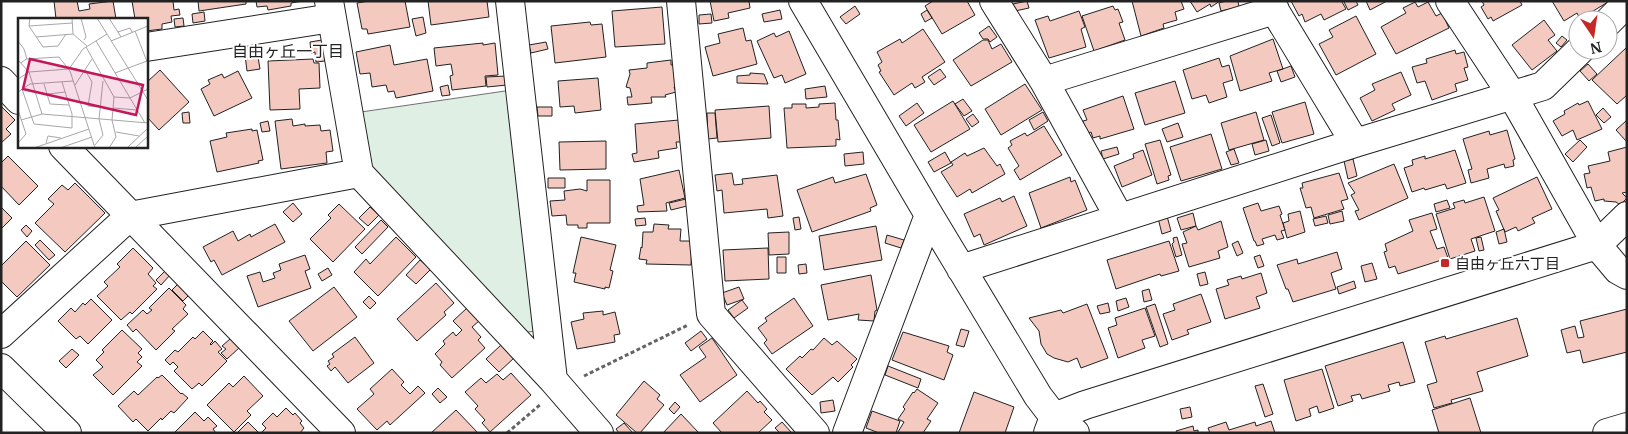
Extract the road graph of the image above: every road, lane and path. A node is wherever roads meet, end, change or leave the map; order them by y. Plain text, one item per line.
1 (510, 1) edge
2 (682, 1) edge
3 (803, 1) edge
4 (994, 1) edge
5 (1450, 1) edge
6 (1627, 3) edge
7 (1272, 6) edge
8 (330, 10) edge
9 (1618, 12) edge
10 (148, 47) edge
11 (1570, 60) edge
12 (18, 67) edge
13 (1, 70) edge
14 (1, 81) edge
15 (1044, 81) junction
16 (1512, 95) junction
17 (18, 99) edge
18 (1355, 143) junction
19 (65, 148) edge
20 (359, 173) junction
21 (929, 215) junction
22 (130, 216) junction
23 (1627, 216) edge
24 (1119, 217) junction
25 (1597, 244) junction
26 (961, 269) junction
27 (1627, 275) edge
28 (711, 314) junction
29 (1, 334) edge
30 (1, 368) edge
31 (556, 384) junction
32 (1051, 425) edge
33 (1627, 427) edge
34 (67, 433) edge
35 (341, 433) edge
36 (507, 433) edge
37 (599, 433) edge
38 (816, 433) edge
39 (847, 433) edge
40 (1075, 433) edge
41 (1607, 433) edge

1 - 31 street
2 - 28 street
3 - 21 street
4 - 15 street
5 - 16 street
6 - 9 street
7 - 15 street
7 - 18 street
8 - 10 street
8 - 20 street
11 - 16 street
12 - 13 street
14 - 17 street
15 - 24 street
16 - 18 street
16 - 25 street
18 - 24 street
19 - 22 street
20 - 22 street
20 - 31 street
21 - 26 street
21 - 39 street
22 - 29 street
22 - 35 street
23 - 25 street
24 - 26 street
25 - 27 street
25 - 32 street
26 - 32 street
28 - 31 path
28 - 38 street
30 - 34 street
31 - 36 path
31 - 37 street
32 - 40 street
33 - 41 street

